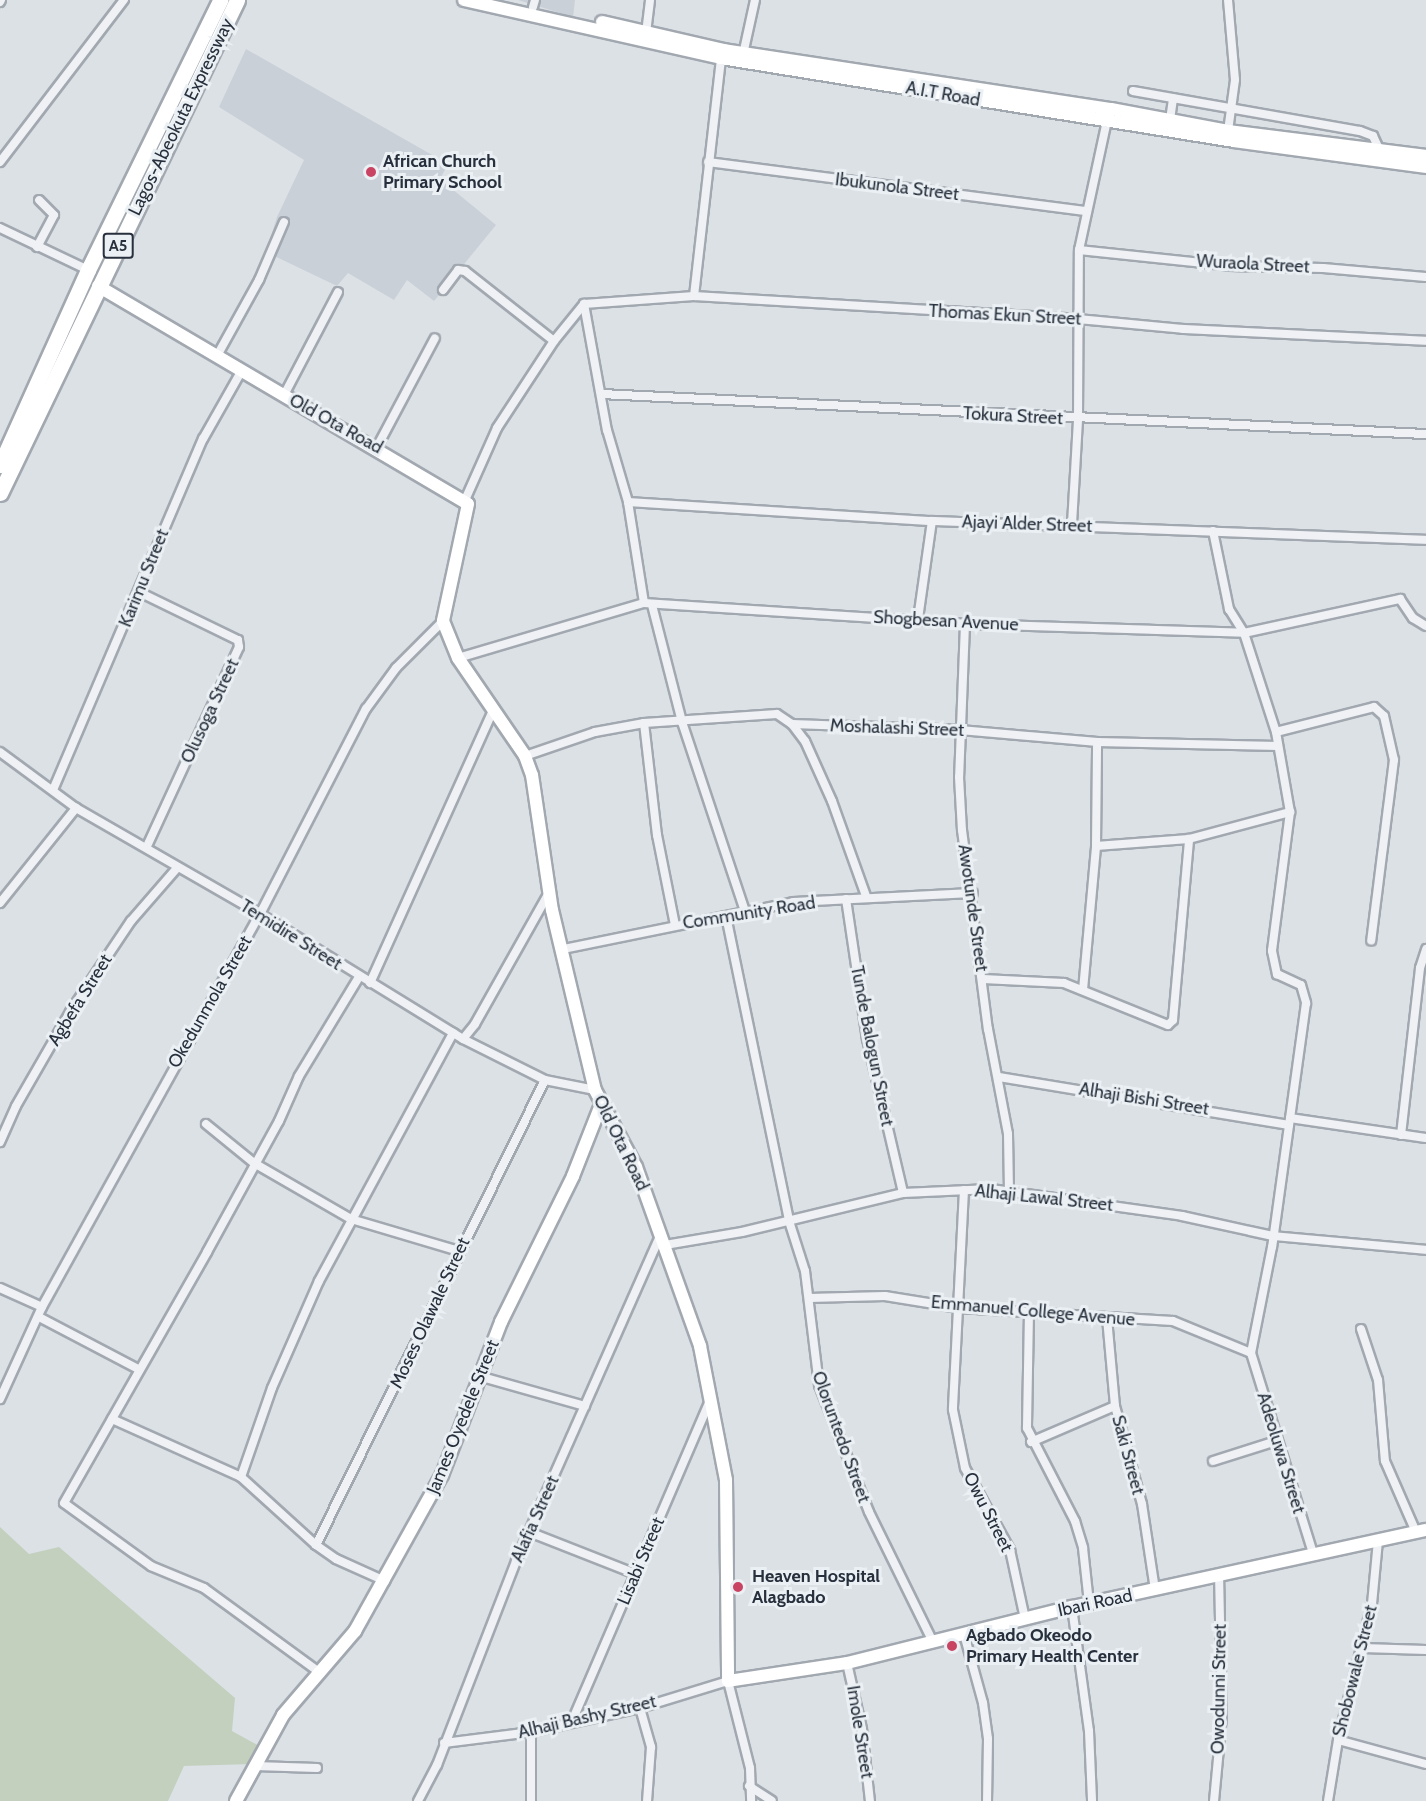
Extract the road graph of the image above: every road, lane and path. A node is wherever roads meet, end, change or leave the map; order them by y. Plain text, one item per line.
1 (124, 0) edge
2 (220, 0) edge
3 (237, 0) edge
4 (464, 0) edge
5 (500, 0) edge
6 (650, 0) edge
7 (755, 0) edge
8 (1228, 0) edge
9 (534, 4) edge
10 (646, 33) junction
11 (681, 45) junction
12 (744, 50) junction
13 (722, 58) junction
14 (1133, 91) dead end
15 (1173, 98) junction
16 (1234, 107) junction
17 (1170, 120) junction
18 (1107, 121) junction
19 (1228, 131) junction
20 (1379, 149) junction
21 (1426, 156) edge
22 (0, 162) edge
23 (708, 162) junction
24 (1426, 167) edge
25 (39, 200) dead end
26 (1087, 212) junction
27 (284, 222) dead end
28 (0, 228) edge
29 (37, 247) junction
30 (1079, 250) junction
31 (88, 270) junction
32 (1426, 277) edge
33 (98, 286) junction
34 (443, 290) dead end
35 (338, 292) dead end
36 (694, 296) junction
37 (584, 304) junction
38 (1078, 319) junction
39 (435, 338) dead end
40 (555, 341) junction
41 (1426, 341) edge
42 (218, 354) junction
43 (242, 370) junction
44 (601, 394) junction
45 (284, 395) junction
46 (1078, 419) junction
47 (1426, 434) edge
48 (377, 447) junction
49 (0, 465) edge
50 (0, 493) edge
51 (465, 500) junction
52 (628, 502) junction
53 (932, 521) junction
54 (1072, 524) junction
55 (1213, 531) junction
56 (1426, 540) edge
57 (139, 592) junction
58 (648, 604) junction
59 (918, 619) junction
60 (443, 621) junction
61 (965, 624) junction
62 (1426, 626) edge
63 (1244, 633) junction
64 (458, 658) junction
65 (493, 711) junction
66 (682, 722) junction
67 (644, 723) junction
68 (792, 724) junction
69 (960, 730) junction
70 (1276, 732) junction
71 (1097, 742) junction
72 (1278, 746) junction
73 (0, 752) edge
74 (525, 756) junction
75 (53, 790) junction
76 (76, 808) junction
77 (1290, 812) junction
78 (1188, 839) junction
79 (1096, 846) junction
80 (146, 848) junction
81 (177, 868) junction
82 (550, 890) junction
83 (973, 893) junction
84 (866, 896) junction
85 (846, 899) junction
86 (0, 903) edge
87 (745, 911) junction
88 (260, 914) junction
89 (726, 916) junction
90 (675, 925) junction
91 (1371, 941) dead end
92 (563, 949) junction
93 (1426, 949) edge
94 (359, 977) junction
95 (983, 979) junction
96 (370, 983) junction
97 (1083, 990) junction
98 (453, 1033) junction
99 (463, 1039) junction
100 (999, 1077) junction
101 (545, 1080) junction
102 (595, 1090) junction
103 (601, 1105) junction
104 (1289, 1121) junction
105 (206, 1124) dead end
106 (1401, 1136) junction
107 (1426, 1138) edge
108 (0, 1142) edge
109 (254, 1163) junction
110 (964, 1190) junction
111 (1009, 1191) junction
112 (903, 1193) junction
113 (351, 1219) junction
114 (789, 1221) junction
115 (1273, 1236) junction
116 (662, 1242) junction
117 (1426, 1250) edge
118 (459, 1251) junction
119 (0, 1288) edge
120 (809, 1298) junction
121 (42, 1307) junction
122 (959, 1308) junction
123 (1029, 1312) junction
124 (39, 1317) junction
125 (1107, 1318) junction
126 (1361, 1329) dead end
127 (1251, 1353) junction
128 (138, 1369) junction
129 (482, 1377) junction
130 (0, 1399) edge
131 (710, 1400) junction
132 (585, 1406) junction
133 (1116, 1406) junction
134 (112, 1419) junction
135 (1276, 1441) junction
136 (1031, 1442) junction
137 (1214, 1461) dead end
138 (240, 1477) junction
139 (1421, 1531) edge
140 (529, 1532) junction
141 (1378, 1540) junction
142 (316, 1545) junction
143 (1313, 1553) junction
144 (636, 1574) junction
145 (1219, 1577) junction
146 (385, 1581) junction
147 (1155, 1590) junction
148 (1089, 1603) junction
149 (1072, 1607) junction
150 (1024, 1619) junction
151 (964, 1634) junction
152 (932, 1640) junction
153 (1363, 1648) junction
154 (1426, 1650) edge
155 (847, 1663) junction
156 (319, 1672) junction
157 (729, 1682) junction
158 (640, 1708) junction
159 (572, 1721) junction
160 (531, 1732) junction
161 (1338, 1740) junction
162 (444, 1743) junction
163 (1426, 1764) edge
164 (255, 1766) junction
165 (316, 1768) dead end
166 (749, 1786) junction
167 (236, 1801) edge
168 (418, 1801) edge
169 (531, 1801) edge
170 (646, 1801) edge
171 (751, 1801) edge
172 (772, 1801) edge
173 (870, 1801) edge
174 (987, 1801) edge
175 (1092, 1801) edge
176 (1214, 1801) edge
177 (1328, 1801) edge

1 - 22 street
2 - 31 highway, Lagos-Abeokuta Expressway / A5
3 - 33 highway, Lagos-Abeokuta Expressway / A5
4 - 11 street, A.I.T Road
5 - 9 street, A.I.T Road
6 - 10 street
7 - 12 street
8 - 16 street
9 - 10 street, A.I.T Road
10 - 11 street, A.I.T Road
11 - 12 street, A.I.T Road
11 - 13 street, A.I.T Road
12 - 17 street, A.I.T Road
13 - 18 street, A.I.T Road
13 - 23 street
14 - 15 street
15 - 16 street
15 - 17 street
16 - 19 street
16 - 20 street
17 - 19 street, A.I.T Road
18 - 24 street, A.I.T Road
18 - 26 street
19 - 20 street, A.I.T Road
20 - 21 street, A.I.T Road
23 - 26 street, Ibukunola Street
23 - 36 street
25 - 29 street
26 - 30 street
27 - 42 street
28 - 29 street
29 - 31 street
30 - 32 street, Wuraola Street
30 - 38 street
31 - 49 highway, Lagos-Abeokuta Expressway / A5
33 - 42 street, Old Ota Road
33 - 50 highway, Lagos-Abeokuta Expressway / A5
34 - 40 street
35 - 45 street
36 - 37 street, Thomas Ekun Street
36 - 38 street, Thomas Ekun Street
37 - 40 street
37 - 44 street
38 - 41 street, Thomas Ekun Street
38 - 46 street
39 - 48 street
40 - 51 street
42 - 43 street, Old Ota Road
43 - 45 street, Old Ota Road
43 - 57 street, Karimu Street
44 - 46 street, Tokura Street
44 - 52 street
45 - 48 street, Old Ota Road
46 - 47 street, Tokura Street
46 - 54 street
48 - 51 street, Old Ota Road
51 - 60 street
52 - 53 street, Ajayi Alder Street
52 - 58 street
53 - 54 street, Ajayi Alder Street
53 - 59 street
54 - 55 street, Ajayi Alder Street
55 - 56 street, Ajayi Alder Street
55 - 63 street
57 - 75 street, Karimu Street
57 - 80 street, Olusoga Street
58 - 59 street, Shogbesan Avenue
58 - 64 street, Shogbesan Avenue
58 - 66 street
59 - 61 street, Shogbesan Avenue
60 - 64 street, Old Ota Road
60 - 88 street, Okedunmola Street
61 - 63 street, Shogbesan Avenue
61 - 69 street, Awotunde Street
62 - 63 street, Shogbesan Avenue
63 - 70 street
64 - 65 street, Old Ota Road
65 - 74 street, Old Ota Road
65 - 96 street
66 - 67 street, Moshalashi Street
66 - 68 street, Moshalashi Street
66 - 87 street
67 - 74 street, Moshalashi Street
67 - 90 street
68 - 69 street, Moshalashi Street
68 - 84 street
69 - 71 street, Moshalashi Street
69 - 83 street, Awotunde Street
70 - 72 street
70 - 91 street
71 - 72 street, Moshalashi Street
71 - 79 street
72 - 77 street
73 - 75 street, Temidire Street
74 - 82 street, Old Ota Road
75 - 76 street, Temidire Street
76 - 80 street, Temidire Street
76 - 86 street
77 - 78 street
77 - 104 street
78 - 79 street
78 - 97 street
79 - 97 street
80 - 81 street, Temidire Street
81 - 88 street, Temidire Street
81 - 108 street, Agbefa Street
82 - 92 street, Old Ota Road
82 - 99 street
83 - 84 street, Community Road
83 - 95 street, Awotunde Street
84 - 85 street, Community Road
85 - 87 street, Community Road
85 - 112 street, Tunde Balogun Street
87 - 89 street, Community Road
88 - 94 street, Temidire Street
88 - 121 street, Okedunmola Street
89 - 90 street, Community Road
89 - 114 street, Oloruntedo Street
90 - 92 street, Community Road
92 - 102 street, Old Ota Road
93 - 106 street
94 - 96 street, Temidire Street
94 - 109 street
95 - 97 street
95 - 100 street, Awotunde Street
96 - 98 street, Temidire Street
98 - 99 street, Temidire Street
98 - 113 street
99 - 101 street, Temidire Street
100 - 104 street, Alhaji Bishi Street
100 - 111 street, Awotunde Street
101 - 102 street, Temidire Street
101 - 118 street, Moses Olawale Street
102 - 103 street, Old Ota Road
103 - 116 street, Old Ota Road
103 - 129 street, James Oyedele Street
104 - 106 street, Alhaji Bishi Street
104 - 115 street
105 - 109 street
106 - 107 street, Alhaji Bishi Street
109 - 113 street
109 - 128 street
110 - 111 street, Alhaji Lawal Street
110 - 112 street, Alhaji Lawal Street
110 - 122 street, Owu Street
111 - 115 street, Alhaji Lawal Street
112 - 114 street, Alhaji Lawal Street
113 - 118 street
113 - 138 street
114 - 116 street, Alhaji Lawal Street
114 - 120 street, Oloruntedo Street
115 - 117 street, Alhaji Lawal Street
115 - 127 street
116 - 131 street, Old Ota Road
116 - 132 street, Alafia Street
118 - 142 street, Moses Olawale Street
119 - 121 street
120 - 122 street, Emmanuel College Avenue
120 - 152 street, Oloruntedo Street
121 - 124 street, Okedunmola Street
122 - 123 street, Emmanuel College Avenue
122 - 150 street, Owu Street
123 - 125 street, Emmanuel College Avenue
123 - 136 street
124 - 128 street
124 - 130 street, Okedunmola Street
125 - 127 street, Emmanuel College Avenue
125 - 133 street, Saki Street
126 - 139 street
127 - 135 street, Adeoluwa Street
128 - 134 street
129 - 132 street
129 - 146 street, James Oyedele Street
131 - 144 street, Lisabi Street
131 - 157 street, Old Ota Road
132 - 140 street, Alafia Street
133 - 136 street
133 - 147 street, Saki Street
134 - 138 street
134 - 156 street
135 - 137 street
135 - 143 street, Adeoluwa Street
136 - 148 street
138 - 142 street
139 - 141 street, Ibari Road
140 - 144 street
140 - 162 street, Alafia Street
141 - 143 street, Ibari Road
141 - 153 street, Shobowale Street
142 - 146 street
143 - 145 street, Ibari Road
144 - 159 street, Lisabi Street
145 - 147 street, Ibari Road
145 - 176 street, Owodunni Street
146 - 156 street, James Oyedele Street
147 - 148 street, Ibari Road
148 - 149 street, Ibari Road
149 - 150 street, Ibari Road
149 - 175 street
150 - 151 street, Ibari Road
151 - 152 street, Ibari Road
151 - 174 street
152 - 155 street, Ibari Road
153 - 154 street
153 - 161 street, Shobowale Street
155 - 157 street, Ibari Road
155 - 173 street, Imole Street
156 - 164 street, James Oyedele Street
157 - 158 street, Alhaji Bashy Street
157 - 166 street
158 - 159 street, Alhaji Bashy Street
158 - 170 street
159 - 160 street, Alhaji Bashy Street
160 - 162 street, Alhaji Bashy Street
160 - 169 street
161 - 163 street
161 - 177 street, Shobowale Street
162 - 168 street, Alafia Street
164 - 165 street
164 - 167 street, James Oyedele Street
166 - 171 street
166 - 172 street

